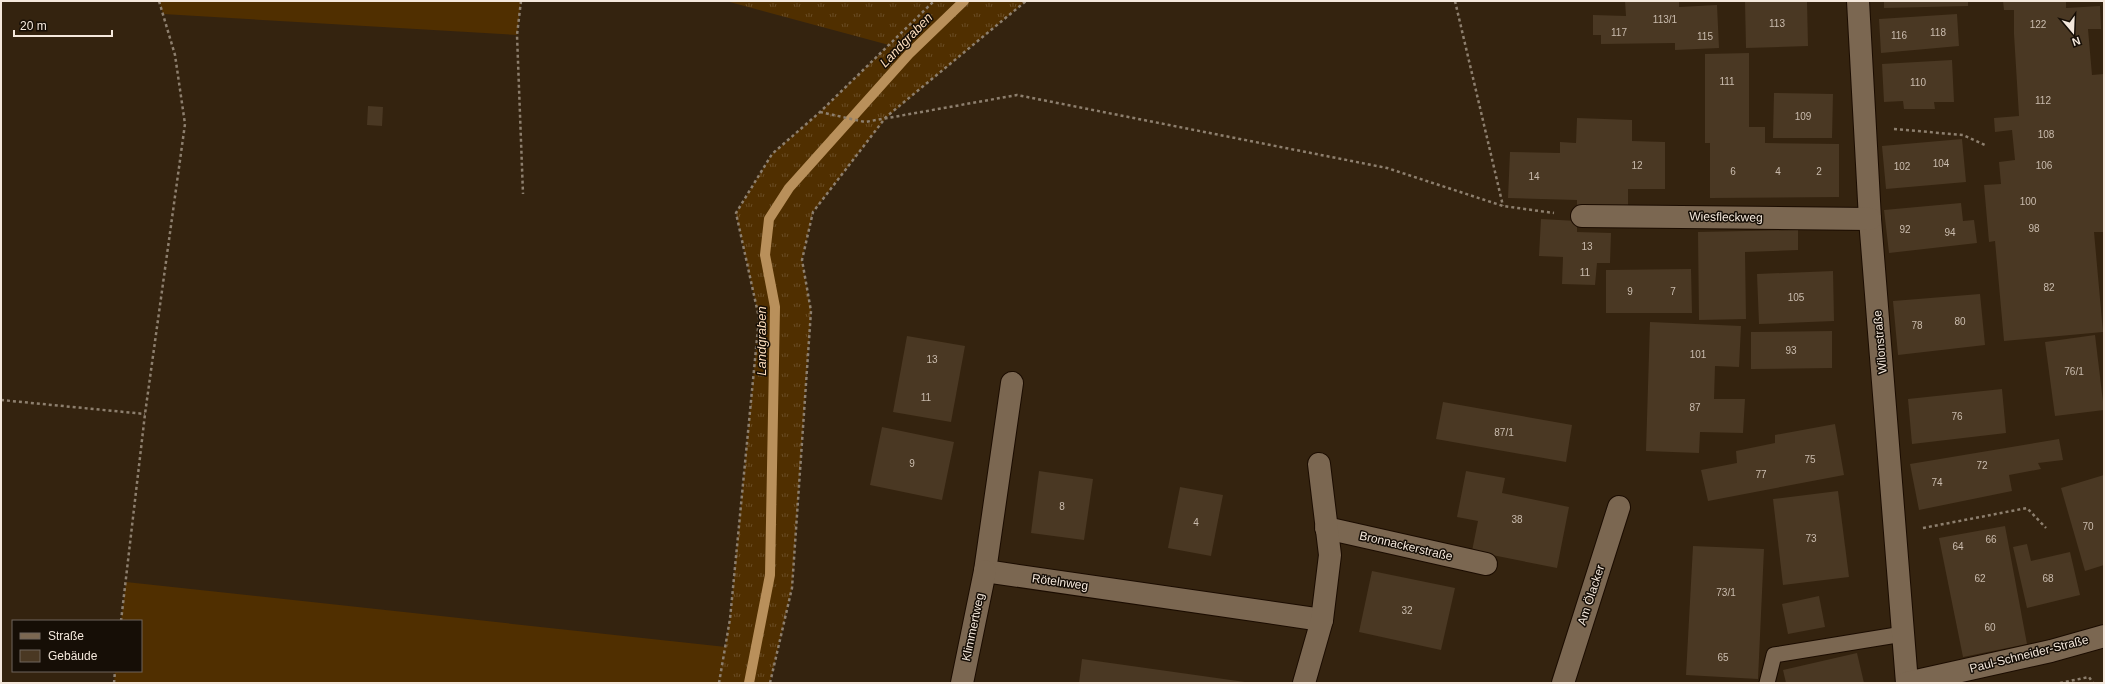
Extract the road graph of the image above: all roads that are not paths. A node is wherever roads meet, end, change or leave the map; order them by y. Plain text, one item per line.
1 (1858, 1) edge
2 (1582, 216) road end
3 (1870, 219) junction
4 (1012, 383) dead end
5 (1319, 464) dead end
6 (1619, 507) dead end
7 (1326, 528) junction
8 (1486, 564) dead end
9 (985, 571) junction
10 (1322, 620) junction
11 (1904, 634) junction
12 (2104, 636) edge
13 (962, 683) edge
14 (1304, 683) edge
15 (1563, 683) edge
16 (1767, 683) edge
17 (1907, 683) edge

1 - 3 street, Wilonstraße
2 - 3 street, Wiesfleckweg
3 - 11 street, Wilonstraße
4 - 9 street
5 - 7 street
6 - 15 street, Am Ölacker
7 - 8 street, Bronnackerstraße
7 - 10 street
9 - 10 street, Rötelnweg
9 - 13 street, Klimmertweg
10 - 14 street
11 - 16 lane
11 - 17 street, Wilonstraße
12 - 17 street, Paul-Schneider-Straße

